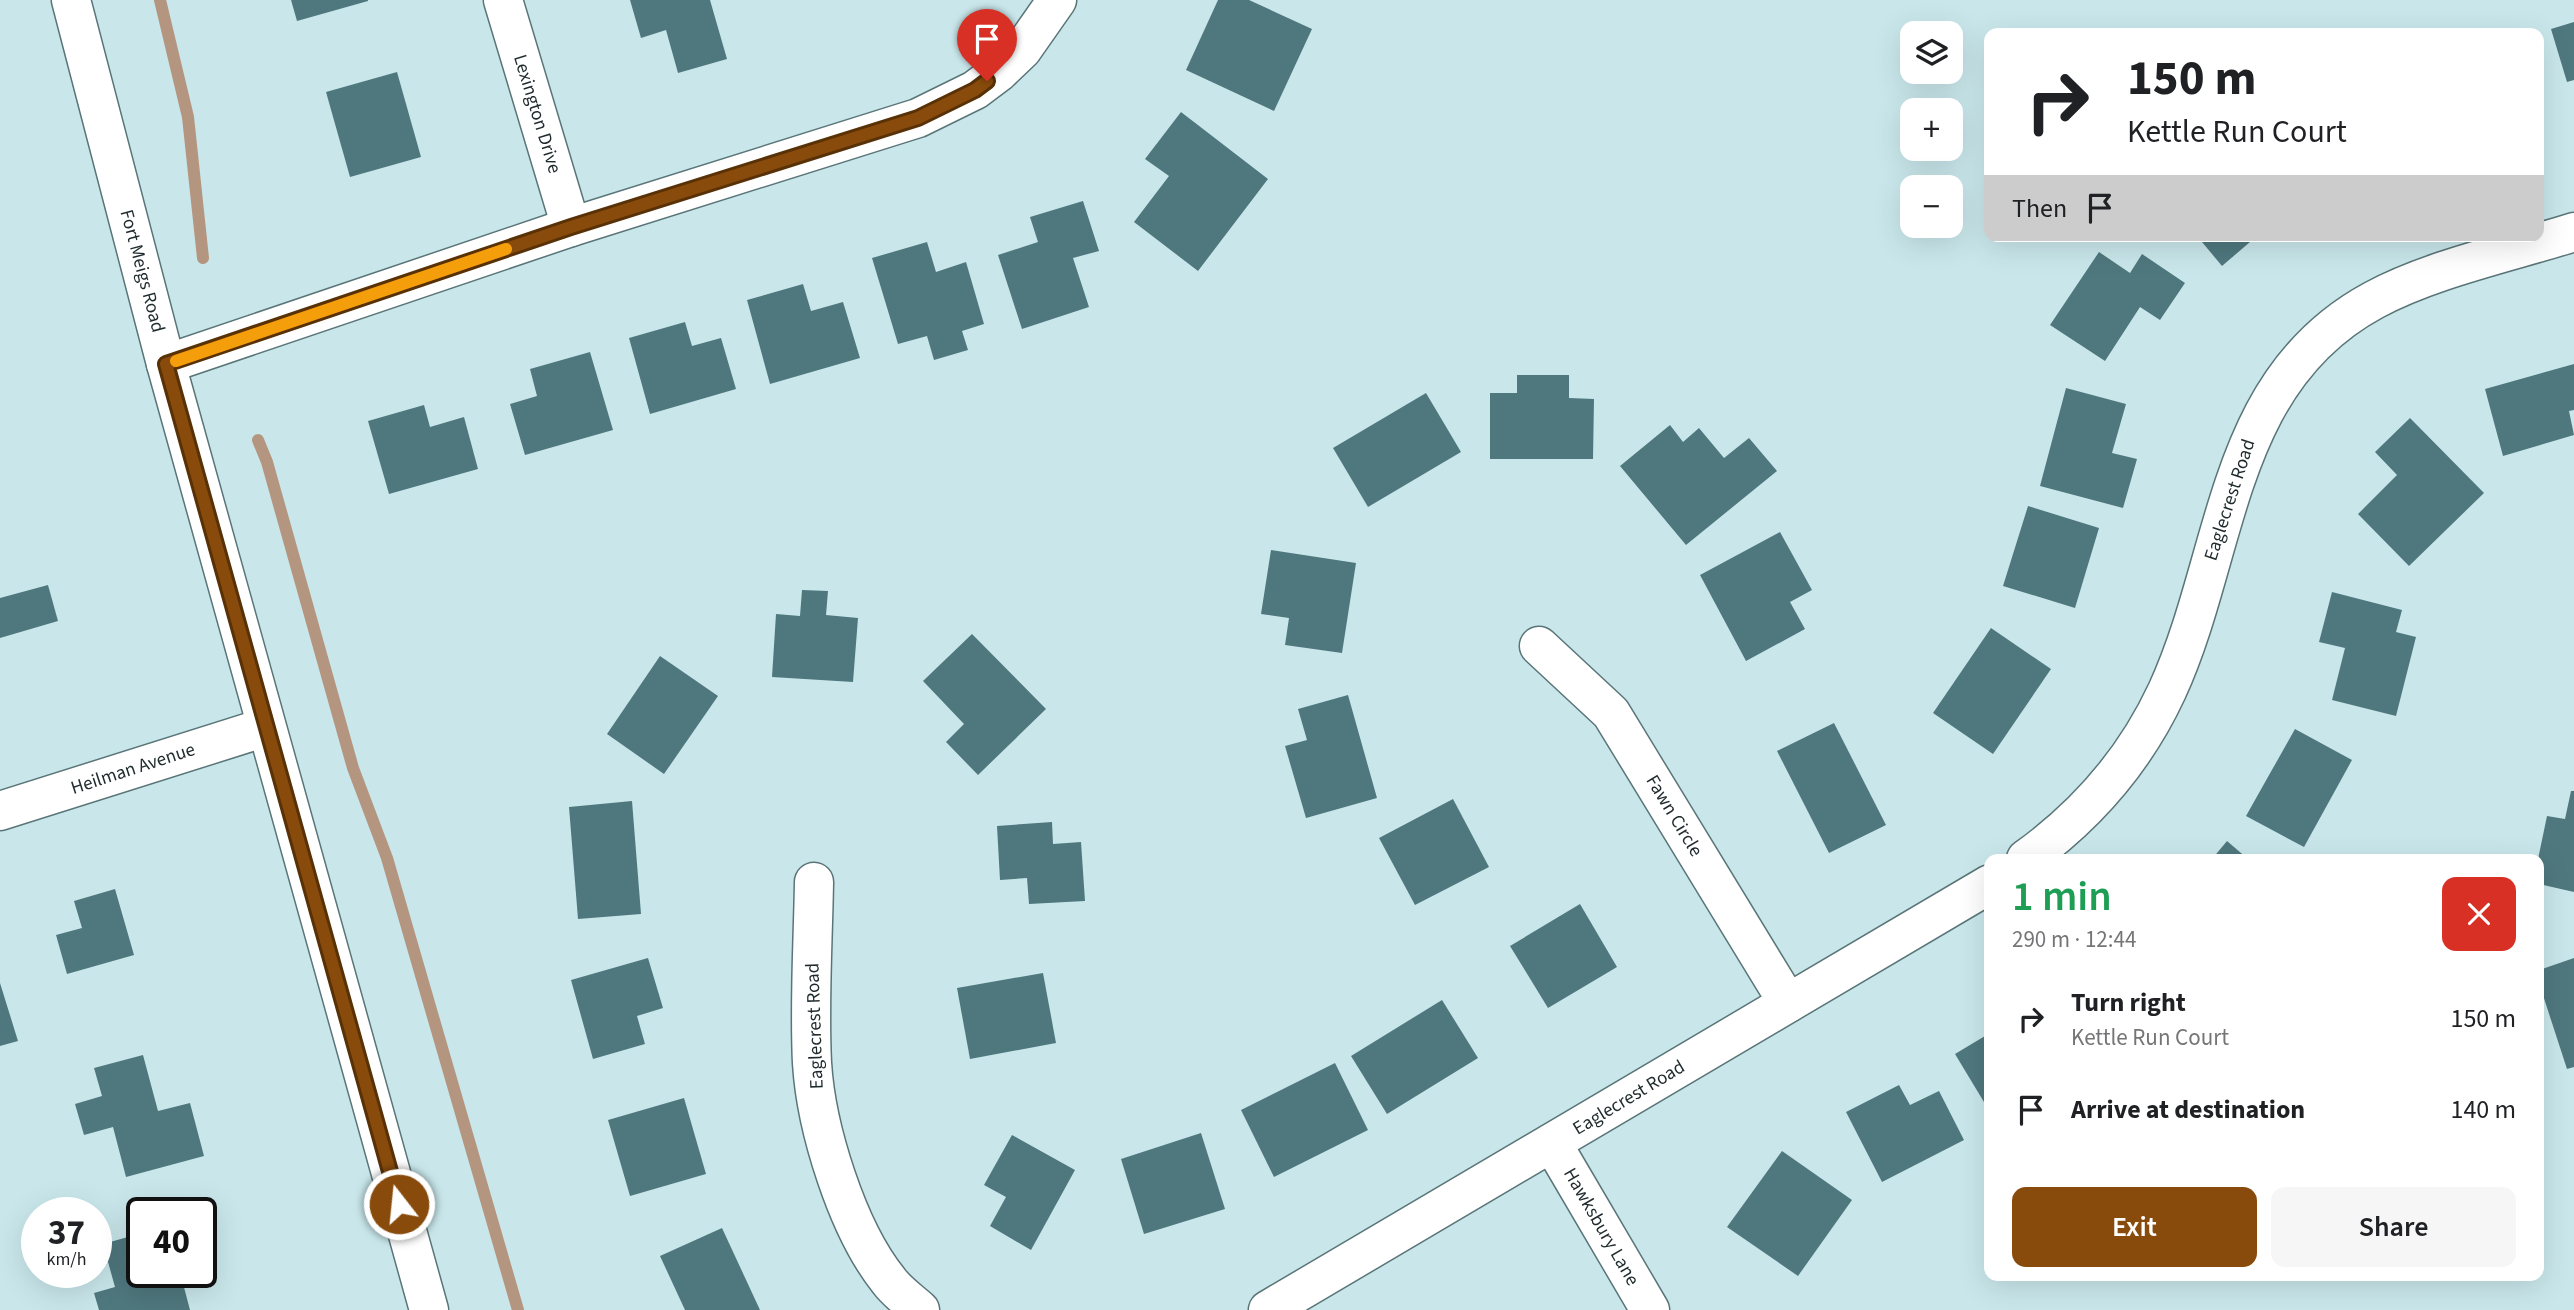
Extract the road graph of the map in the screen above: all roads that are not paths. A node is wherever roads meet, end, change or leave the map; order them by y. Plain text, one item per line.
1 (71, 0) edge
2 (503, 0) edge
3 (1057, 0) edge
4 (571, 227) junction
5 (2574, 232) edge
6 (2544, 241) edge
7 (2541, 242) edge
8 (166, 364) junction
9 (1539, 646) dead end
10 (266, 727) junction
11 (0, 811) edge
12 (2033, 854) edge
13 (814, 882) dead end
14 (1984, 888) edge
15 (1788, 1003) junction
16 (1552, 1143) junction
17 (429, 1310) edge
18 (920, 1310) edge
19 (1268, 1310) edge
20 (1650, 1310) edge

1 - 8 street, Fort Meigs Road
2 - 4 street, Lexington Drive
3 - 4 street
4 - 8 street
5 - 6 street, Eaglecrest Road
7 - 12 street, Eaglecrest Road
8 - 10 street, Fort Meigs Road
9 - 15 street, Fawn Circle
10 - 11 street, Heilman Avenue
10 - 17 street, Fort Meigs Road
13 - 18 street, Eaglecrest Road
14 - 15 street, Eaglecrest Road
15 - 16 street, Eaglecrest Road
16 - 19 street, Eaglecrest Road
16 - 20 street, Hawksbury Lane

